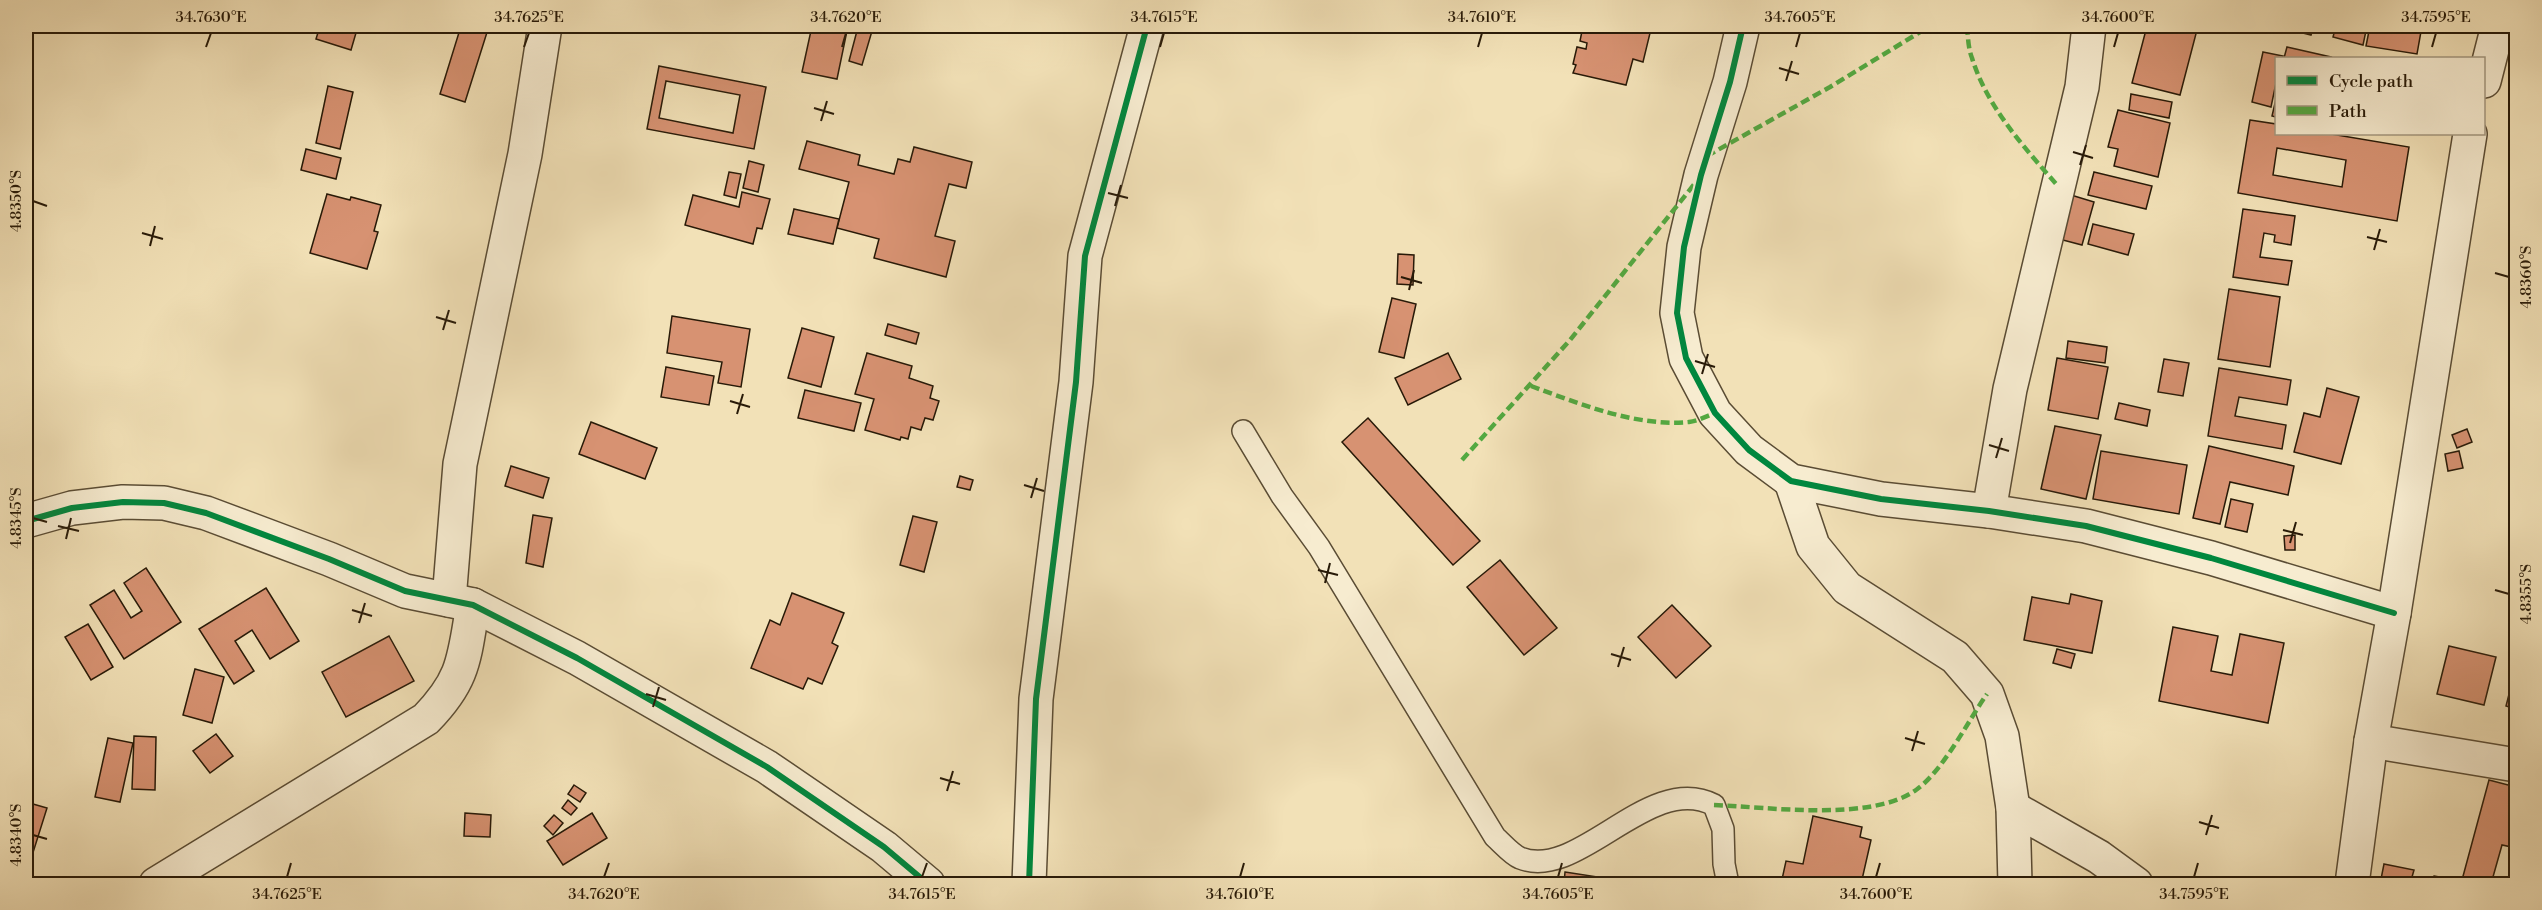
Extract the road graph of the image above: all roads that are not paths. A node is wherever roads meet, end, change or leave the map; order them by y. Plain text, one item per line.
1 (545, 26) edge
2 (1148, 26) edge
3 (1743, 26) edge
4 (2089, 26) edge
5 (2498, 26) edge
6 (2485, 77) edge
7 (2470, 135) edge
8 (1243, 431) dead end
9 (1791, 481) junction
10 (1989, 511) junction
11 (26, 521) edge
12 (461, 603) junction
13 (2394, 613) junction
14 (2371, 741) junction
15 (2517, 765) edge
16 (2013, 808) junction
17 (156, 885) edge
18 (928, 885) edge
19 (1029, 885) edge
20 (1728, 885) edge
21 (2015, 885) edge
22 (2136, 885) edge
23 (2352, 885) edge

1 - 12 street
2 - 19 street
3 - 9 street
4 - 10 street
5 - 6 street
7 - 13 street
8 - 20 lane
9 - 10 street
9 - 16 street
10 - 13 street
11 - 12 street
12 - 17 street
12 - 18 street
13 - 14 street
14 - 15 street
14 - 23 street
16 - 21 street
16 - 22 street

